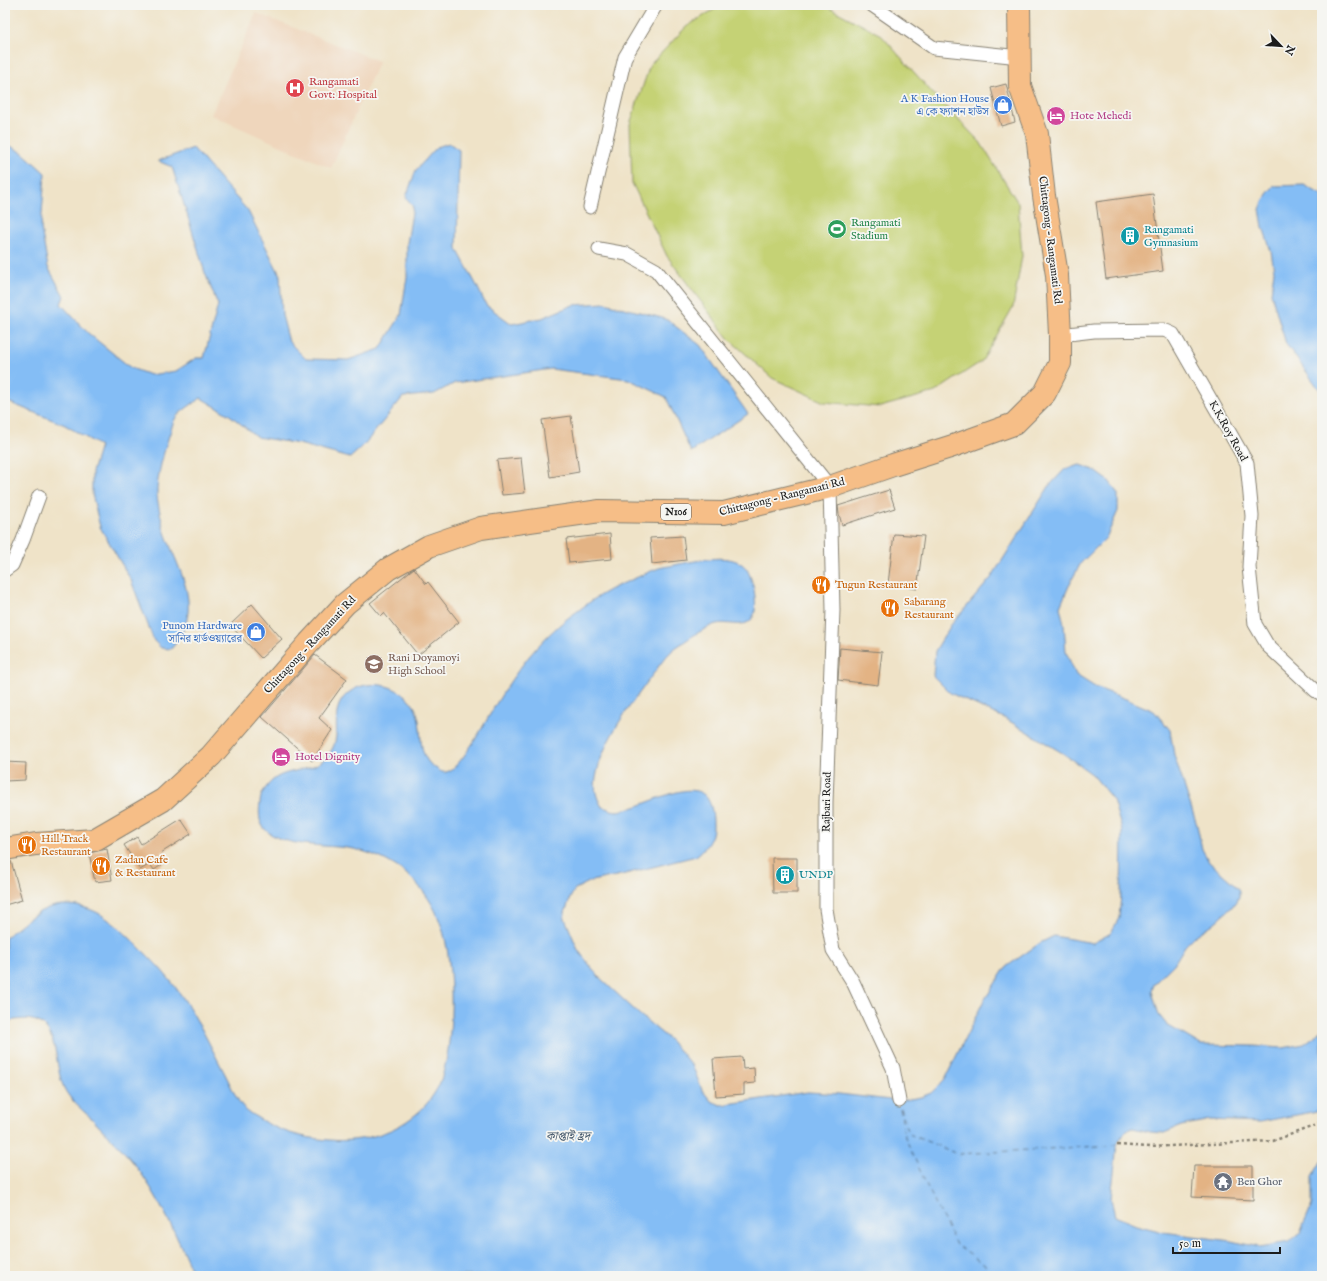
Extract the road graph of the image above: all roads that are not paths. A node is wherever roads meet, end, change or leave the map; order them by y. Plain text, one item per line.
1 (656, 5) edge
2 (872, 5) edge
3 (1019, 5) edge
4 (1020, 57) junction
5 (590, 207) dead end
6 (599, 249) dead end
7 (1060, 335) junction
8 (830, 487) junction
9 (39, 496) dead end
10 (5, 570) edge
11 (1322, 694) edge
12 (5, 849) edge
13 (899, 1101) dead end

1 - 5 street
2 - 4 street
3 - 4 highway, Chittagong - Rangamati Rd / N106
4 - 7 highway, Chittagong - Rangamati Rd / N106
6 - 8 street
7 - 8 highway, Chittagong - Rangamati Rd / N106
7 - 11 street, K.K.Roy Road
8 - 12 highway, Chittagong - Rangamati Rd / N106
8 - 13 street, Rajbari Road
9 - 10 street

